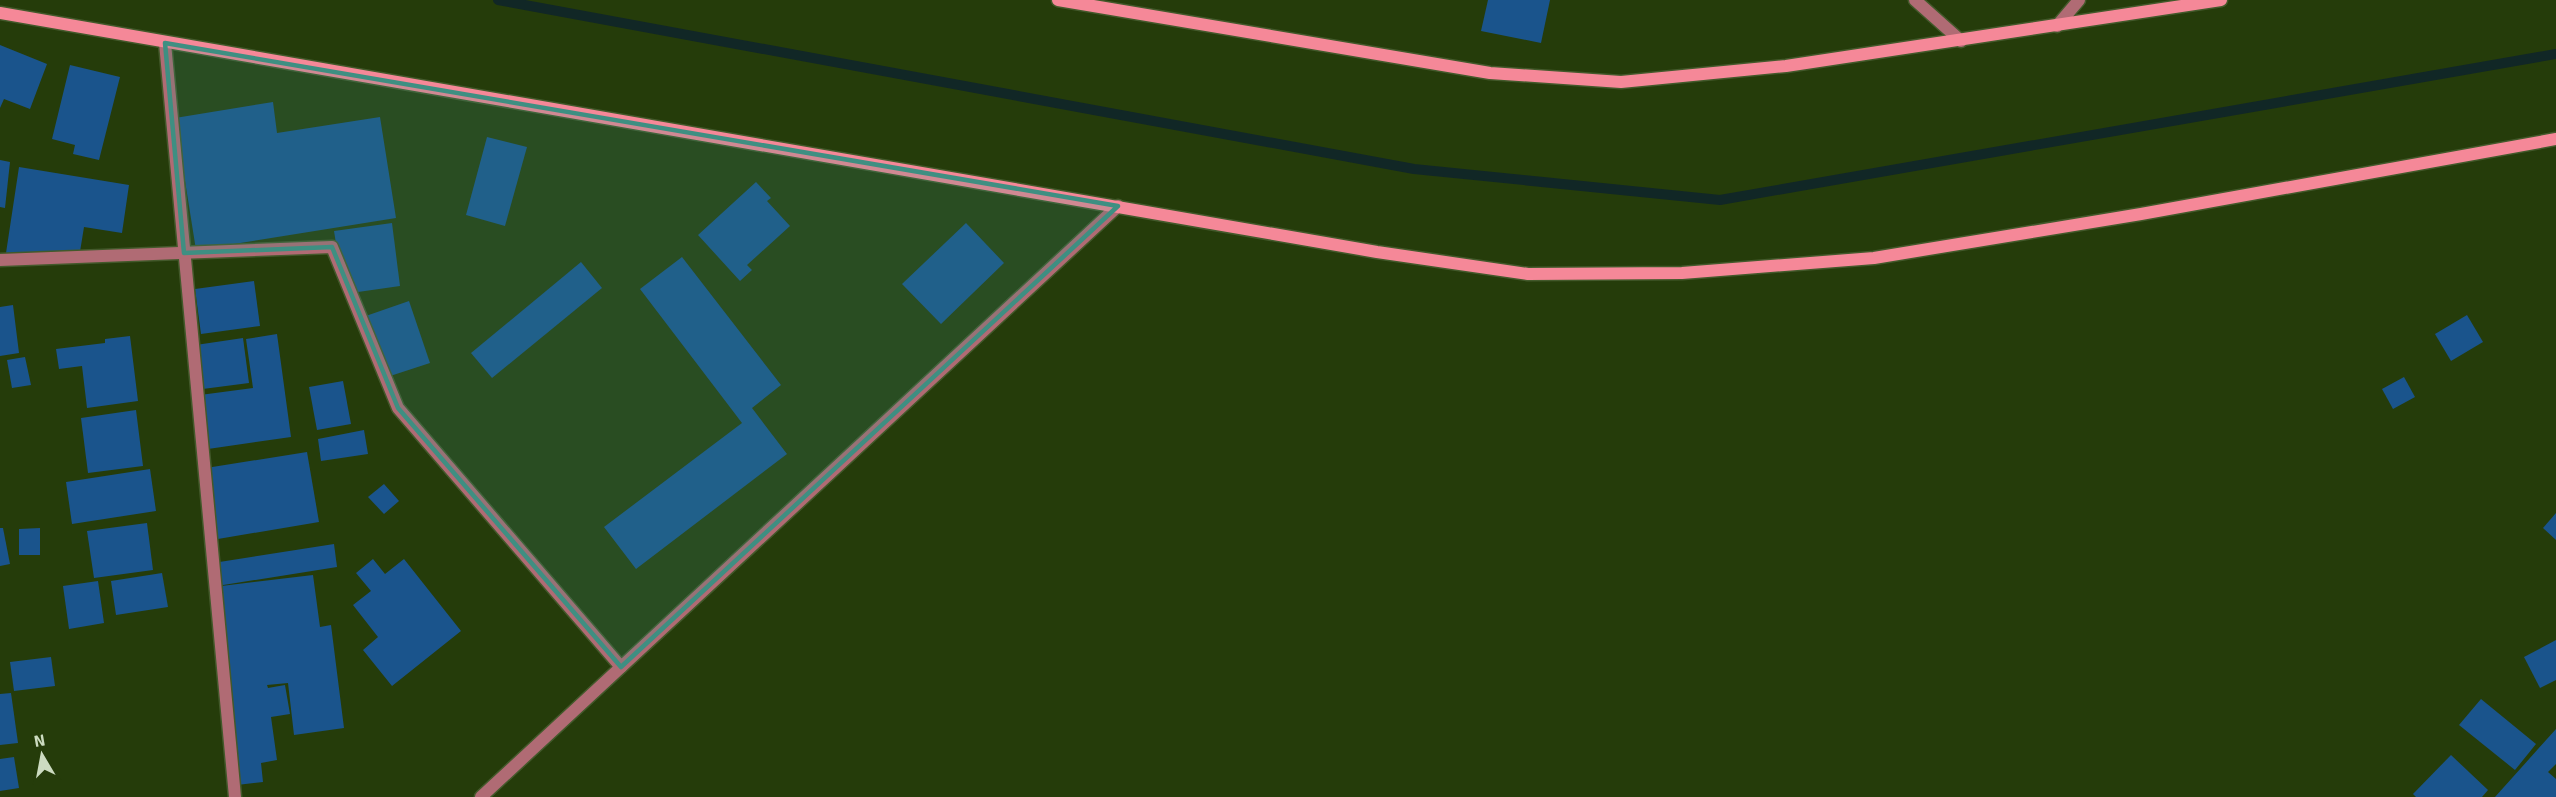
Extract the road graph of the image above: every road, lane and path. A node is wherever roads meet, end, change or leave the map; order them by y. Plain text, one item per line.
1 (1058, 0) edge
2 (1915, 0) edge
3 (2079, 0) edge
4 (2221, 0) edge
5 (0, 13) edge
6 (2057, 26) junction
7 (1961, 41) junction
8 (165, 43) junction
9 (2556, 139) edge
10 (1118, 206) junction
11 (184, 253) junction
12 (0, 260) edge
13 (621, 667) junction
14 (235, 797) edge
15 (480, 797) edge

1 - 7 street
2 - 7 street
3 - 6 street
4 - 6 street
5 - 8 street
6 - 7 street
8 - 10 street
8 - 11 street
9 - 10 street
10 - 13 street
11 - 12 street
11 - 13 street
11 - 14 street
13 - 15 street

